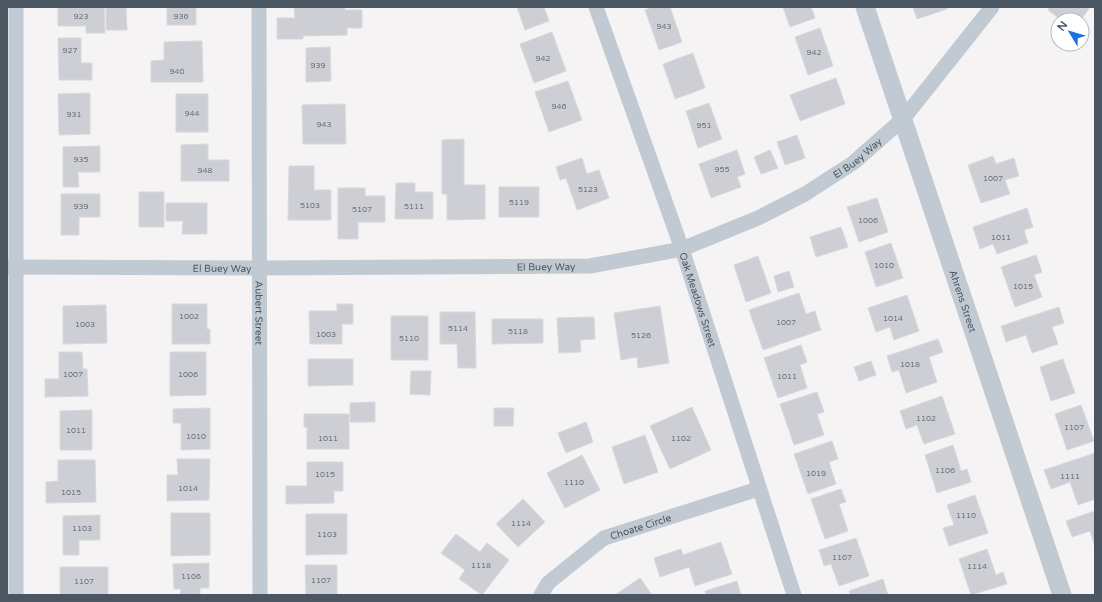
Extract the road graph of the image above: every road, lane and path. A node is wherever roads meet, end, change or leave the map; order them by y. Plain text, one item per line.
1 (16, 7) edge
2 (259, 7) edge
3 (596, 7) edge
4 (865, 7) edge
5 (992, 7) edge
6 (903, 119) junction
7 (682, 249) junction
8 (11, 267) edge
9 (259, 268) junction
10 (758, 489) junction
11 (16, 595) edge
12 (260, 595) edge
13 (541, 595) edge
14 (794, 595) edge
15 (1062, 595) edge

1 - 8 street
2 - 9 street, Aubert Street
3 - 7 street, Oak Meadows Street
4 - 6 street, Ahrens Street
5 - 6 street, El Buey Way
6 - 7 street, El Buey Way
6 - 15 street, Ahrens Street
7 - 9 street, El Buey Way
7 - 10 street, Oak Meadows Street
8 - 9 street, El Buey Way
8 - 11 street
9 - 12 street, Aubert Street
10 - 13 street, Choate Circle
10 - 14 street, Oak Meadows Street

